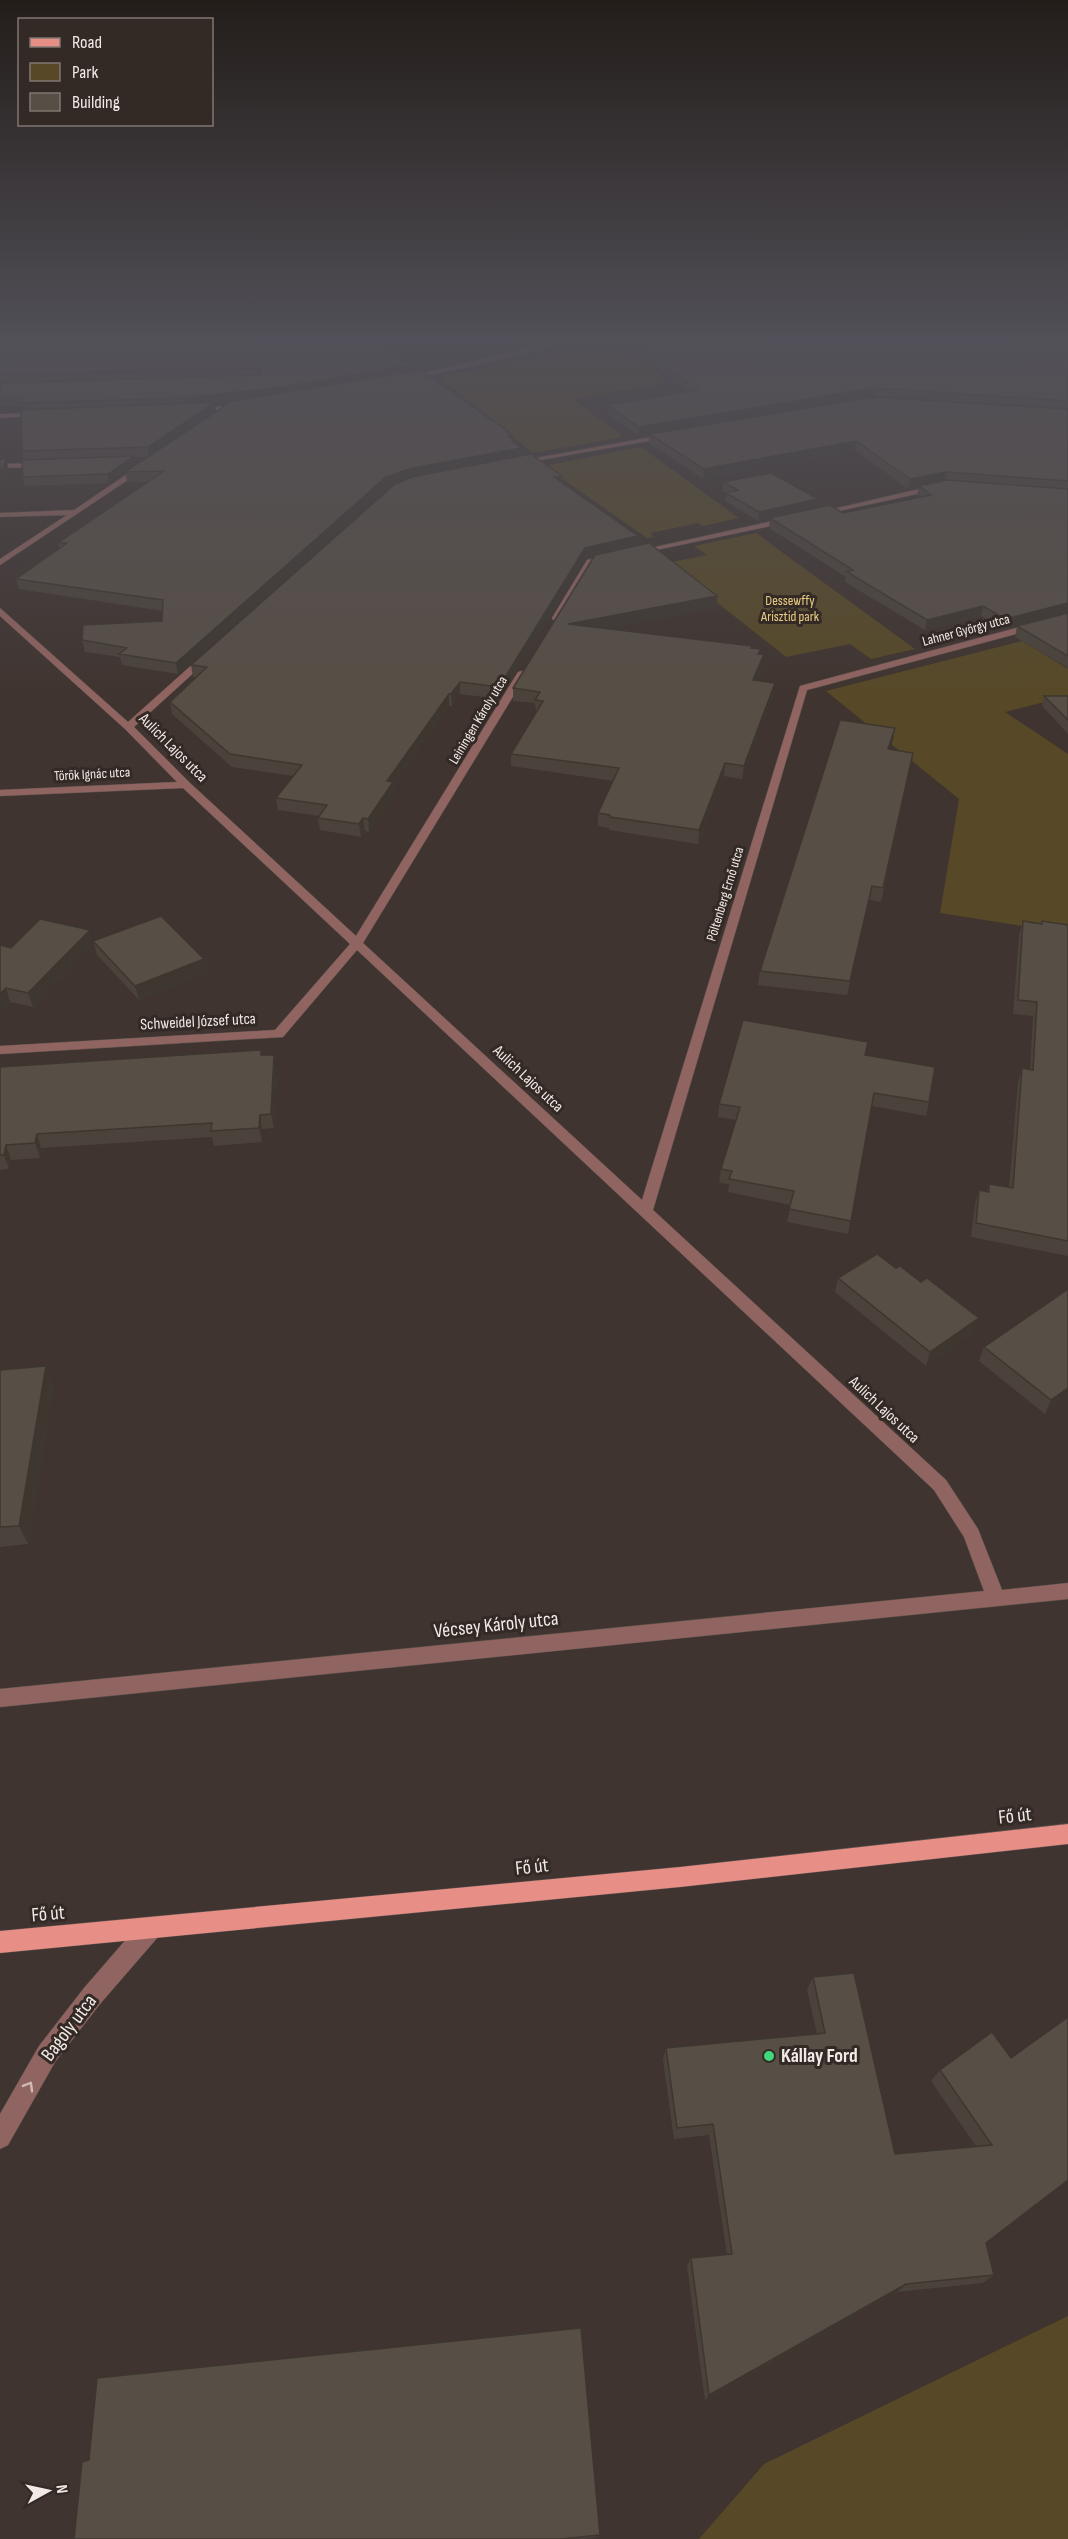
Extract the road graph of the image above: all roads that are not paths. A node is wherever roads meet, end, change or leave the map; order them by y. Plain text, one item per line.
1 (152, 461) edge
2 (521, 461) edge
3 (47, 464) edge
4 (507, 464) edge
5 (0, 466) edge
6 (945, 485) edge
7 (76, 512) junction
8 (0, 515) edge
9 (808, 516) edge
10 (797, 518) edge
11 (0, 563) edge
12 (0, 611) edge
13 (1068, 617) edge
14 (547, 632) edge
15 (216, 648) edge
16 (906, 660) joint
17 (529, 662) edge
18 (128, 727) junction
19 (186, 785) junction
20 (0, 793) edge
21 (357, 943) junction
22 (0, 1050) edge
23 (646, 1211) junction
24 (1068, 1591) edge
25 (996, 1598) junction
26 (0, 1698) edge
27 (1068, 1834) edge
28 (150, 1929) junction
29 (0, 1942) edge
30 (0, 2137) edge

1 - 7 street
2 - 4 street
3 - 5 street
6 - 9 street
7 - 8 street
7 - 11 street
10 - 14 street
12 - 18 street, Aulich Lajos utca
13 - 16 street, Lahner György utca
15 - 18 street
16 - 23 street, Pöltenberg Ernő utca
17 - 21 street, Leiningen Károly utca
18 - 19 street, Aulich Lajos utca
19 - 20 street, Török Ignác utca
19 - 21 street, Aulich Lajos utca
21 - 22 street, Schweidel József utca
21 - 23 street, Aulich Lajos utca
23 - 25 street, Aulich Lajos utca
24 - 25 street, Vécsey Károly utca
25 - 26 street, Vécsey Károly utca
27 - 28 main road, Fő út
28 - 29 main road, Fő út
30 -> 28 street, Bagoly utca

